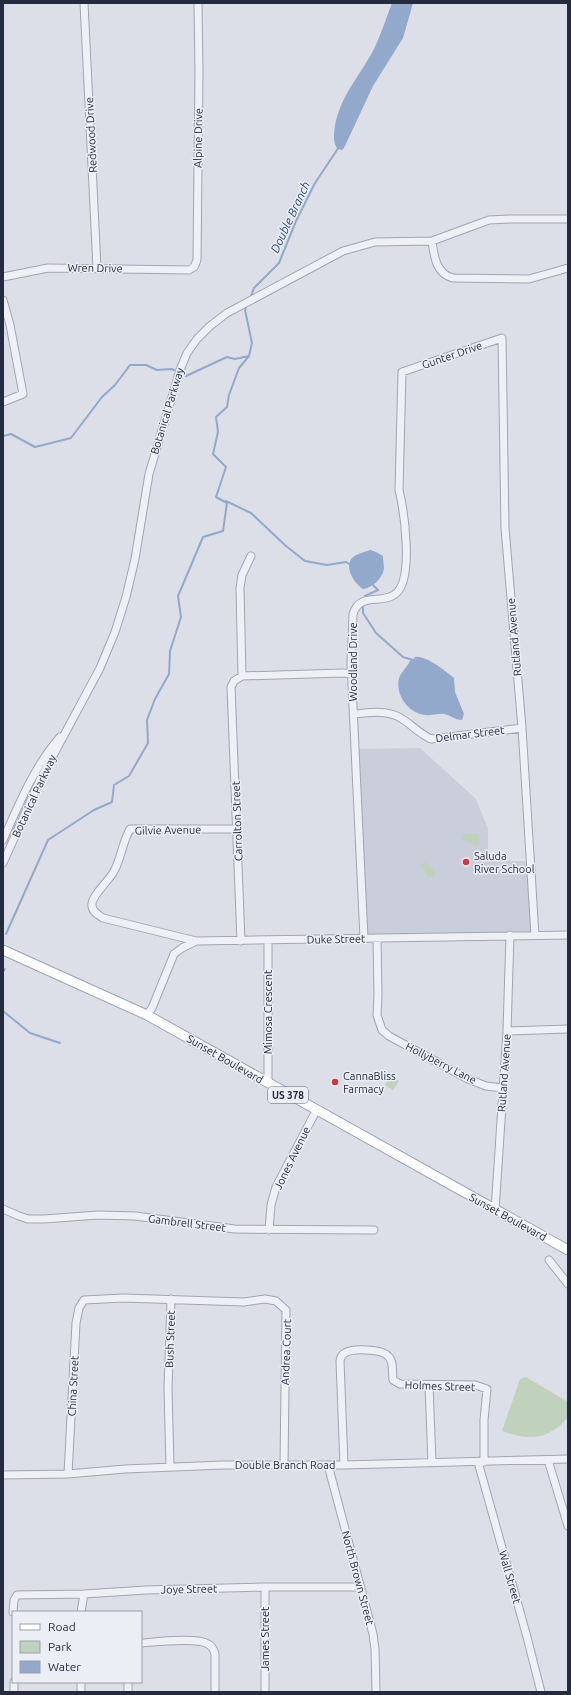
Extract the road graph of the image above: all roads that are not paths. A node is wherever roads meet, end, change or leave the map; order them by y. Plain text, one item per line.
1 (84, 3) edge
2 (198, 3) edge
3 (568, 219) edge
4 (432, 242) junction
5 (96, 268) junction
6 (568, 268) edge
7 (189, 270) joint
8 (3, 277) edge
9 (3, 300) edge
10 (502, 338) joint
11 (402, 372) joint
12 (3, 402) edge
13 (251, 556) dead end
14 (351, 674) junction
15 (242, 676) junction
16 (354, 714) junction
17 (522, 728) junction
18 (67, 729) junction
19 (237, 829) junction
20 (3, 840) edge
21 (3, 863) edge
22 (510, 935) junction
23 (535, 935) junction
24 (568, 935) edge
25 (364, 938) junction
26 (377, 938) junction
27 (268, 940) junction
28 (196, 941) junction
29 (241, 941) junction
30 (3, 950) edge
31 (147, 1015) junction
32 (568, 1028) edge
33 (507, 1031) junction
34 (268, 1083) junction
35 (503, 1088) junction
36 (316, 1110) junction
37 (3, 1209) edge
38 (495, 1210) junction
39 (269, 1230) junction
40 (374, 1230) dead end
41 (568, 1250) edge
42 (549, 1260) dead end
43 (568, 1284) edge
44 (171, 1299) junction
45 (84, 1300) joint
46 (428, 1385) junction
47 (568, 1459) edge
48 (548, 1460) junction
49 (481, 1462) junction
50 (432, 1463) junction
51 (284, 1465) junction
52 (344, 1465) junction
53 (328, 1466) junction
54 (170, 1467) junction
55 (68, 1474) junction
56 (3, 1475) edge
57 (568, 1526) edge
58 (265, 1587) junction
59 (362, 1587) junction
60 (84, 1594) junction
61 (14, 1611) edge
62 (81, 1611) edge
63 (142, 1642) edge
64 (215, 1692) edge
65 (265, 1692) edge
66 (376, 1692) edge
67 (541, 1692) edge

1 - 5 street, Redwood Drive
2 - 7 street, Alpine Drive
3 - 4 street, Botanical Parkway
4 - 6 street
4 - 18 street, Botanical Parkway
5 - 7 street, Wren Drive
5 - 8 street, Wren Drive
9 - 12 street
10 - 11 street, Gunter Drive
10 - 17 street, Rutland Avenue
11 - 14 street, Woodland Drive
13 - 15 street
14 - 15 street
14 - 16 street, Woodland Drive
15 - 19 street, Carrolton Street
16 - 17 street, Delmar Street
16 - 25 street, Woodland Drive
17 - 23 street, Rutland Avenue
18 - 20 street, Botanical Parkway
18 - 21 street, Botanical Parkway
19 - 28 street, Gilvie Avenue
19 - 29 street, Carrolton Street
22 - 23 street, Duke Street
22 - 26 street, Duke Street
22 - 33 street, Rutland Avenue
23 - 24 street, Duke Street
25 - 26 street, Duke Street
25 - 27 street, Duke Street
26 - 35 street, Hollyberry Lane
27 - 29 street, Duke Street
27 - 34 street, Mimosa Crescent
28 - 29 street, Duke Street
28 - 31 street
30 - 31 main road, Sunset Boulevard / US 378
31 - 34 main road, Sunset Boulevard / US 378
32 - 33 street
33 - 35 street, Rutland Avenue
34 - 36 main road, Sunset Boulevard / US 378
35 - 38 street, Rutland Avenue
36 - 38 main road, Sunset Boulevard / US 378
36 - 39 street, Jones Avenue
37 - 39 street, Gambrell Street
38 - 41 main road, Sunset Boulevard / US 378
39 - 40 street, Gambrell Street
42 - 43 street
44 - 45 street, Bush Street
44 - 51 street, Andrea Court
44 - 54 street, Bush Street
45 - 55 street, China Street
46 - 49 street, Holmes Street
46 - 50 street
46 - 52 street, Holmes Street
47 - 48 street, Double Branch Road
48 - 49 street, Double Branch Road
48 - 57 street
49 - 50 street, Double Branch Road
49 - 67 street, Wall Street
50 - 52 street, Double Branch Road
51 - 53 street, Double Branch Road
51 - 54 street, Double Branch Road
52 - 53 street, Double Branch Road
53 - 59 street, North Brown Street
54 - 55 street, Double Branch Road
55 - 56 street, Double Branch Road
58 - 59 street, Joye Street
58 - 60 street, Joye Street
58 - 65 street, James Street
59 - 66 street, North Brown Street
60 - 61 street, Joye Street
60 - 62 street
63 - 64 street

